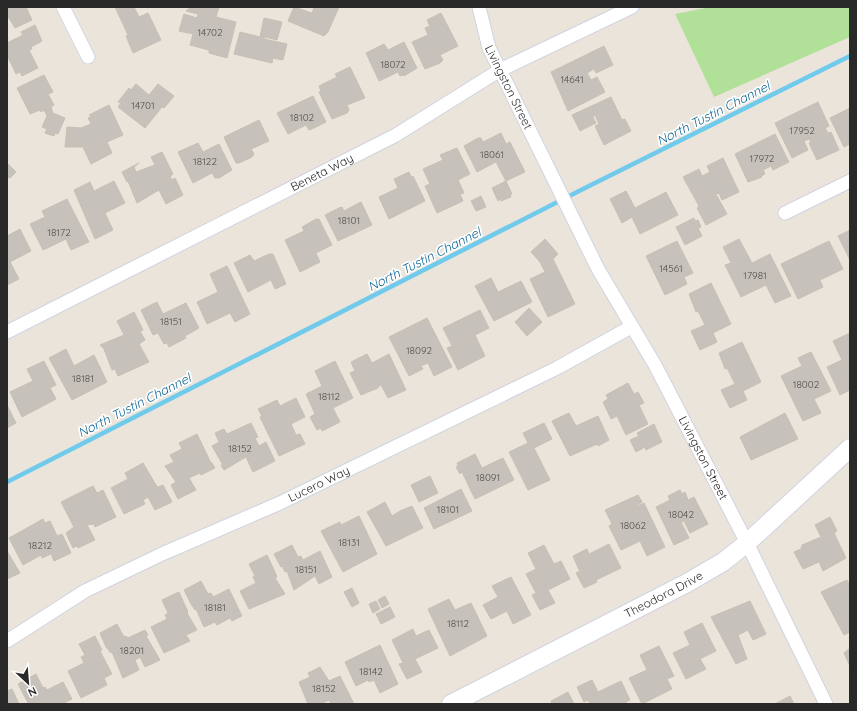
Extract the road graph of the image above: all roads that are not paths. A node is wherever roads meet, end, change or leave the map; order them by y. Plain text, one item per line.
1 (63, 7) edge
2 (479, 7) edge
3 (632, 7) edge
4 (88, 57) dead end
5 (500, 70) junction
6 (850, 181) edge
7 (785, 213) dead end
8 (631, 327) junction
9 (7, 332) edge
10 (850, 448) edge
11 (747, 542) junction
12 (7, 641) edge
13 (451, 704) edge
14 (826, 704) edge

1 - 4 street
2 - 5 street, Livingston Street
3 - 5 street, Beneta Way
5 - 8 street, Livingston Street
5 - 9 street, Beneta Way
6 - 7 street
8 - 11 street, Livingston Street
8 - 12 street, Lucero Way
10 - 11 street, Theodora Drive
11 - 13 street, Theodora Drive
11 - 14 street, Livingston Street

